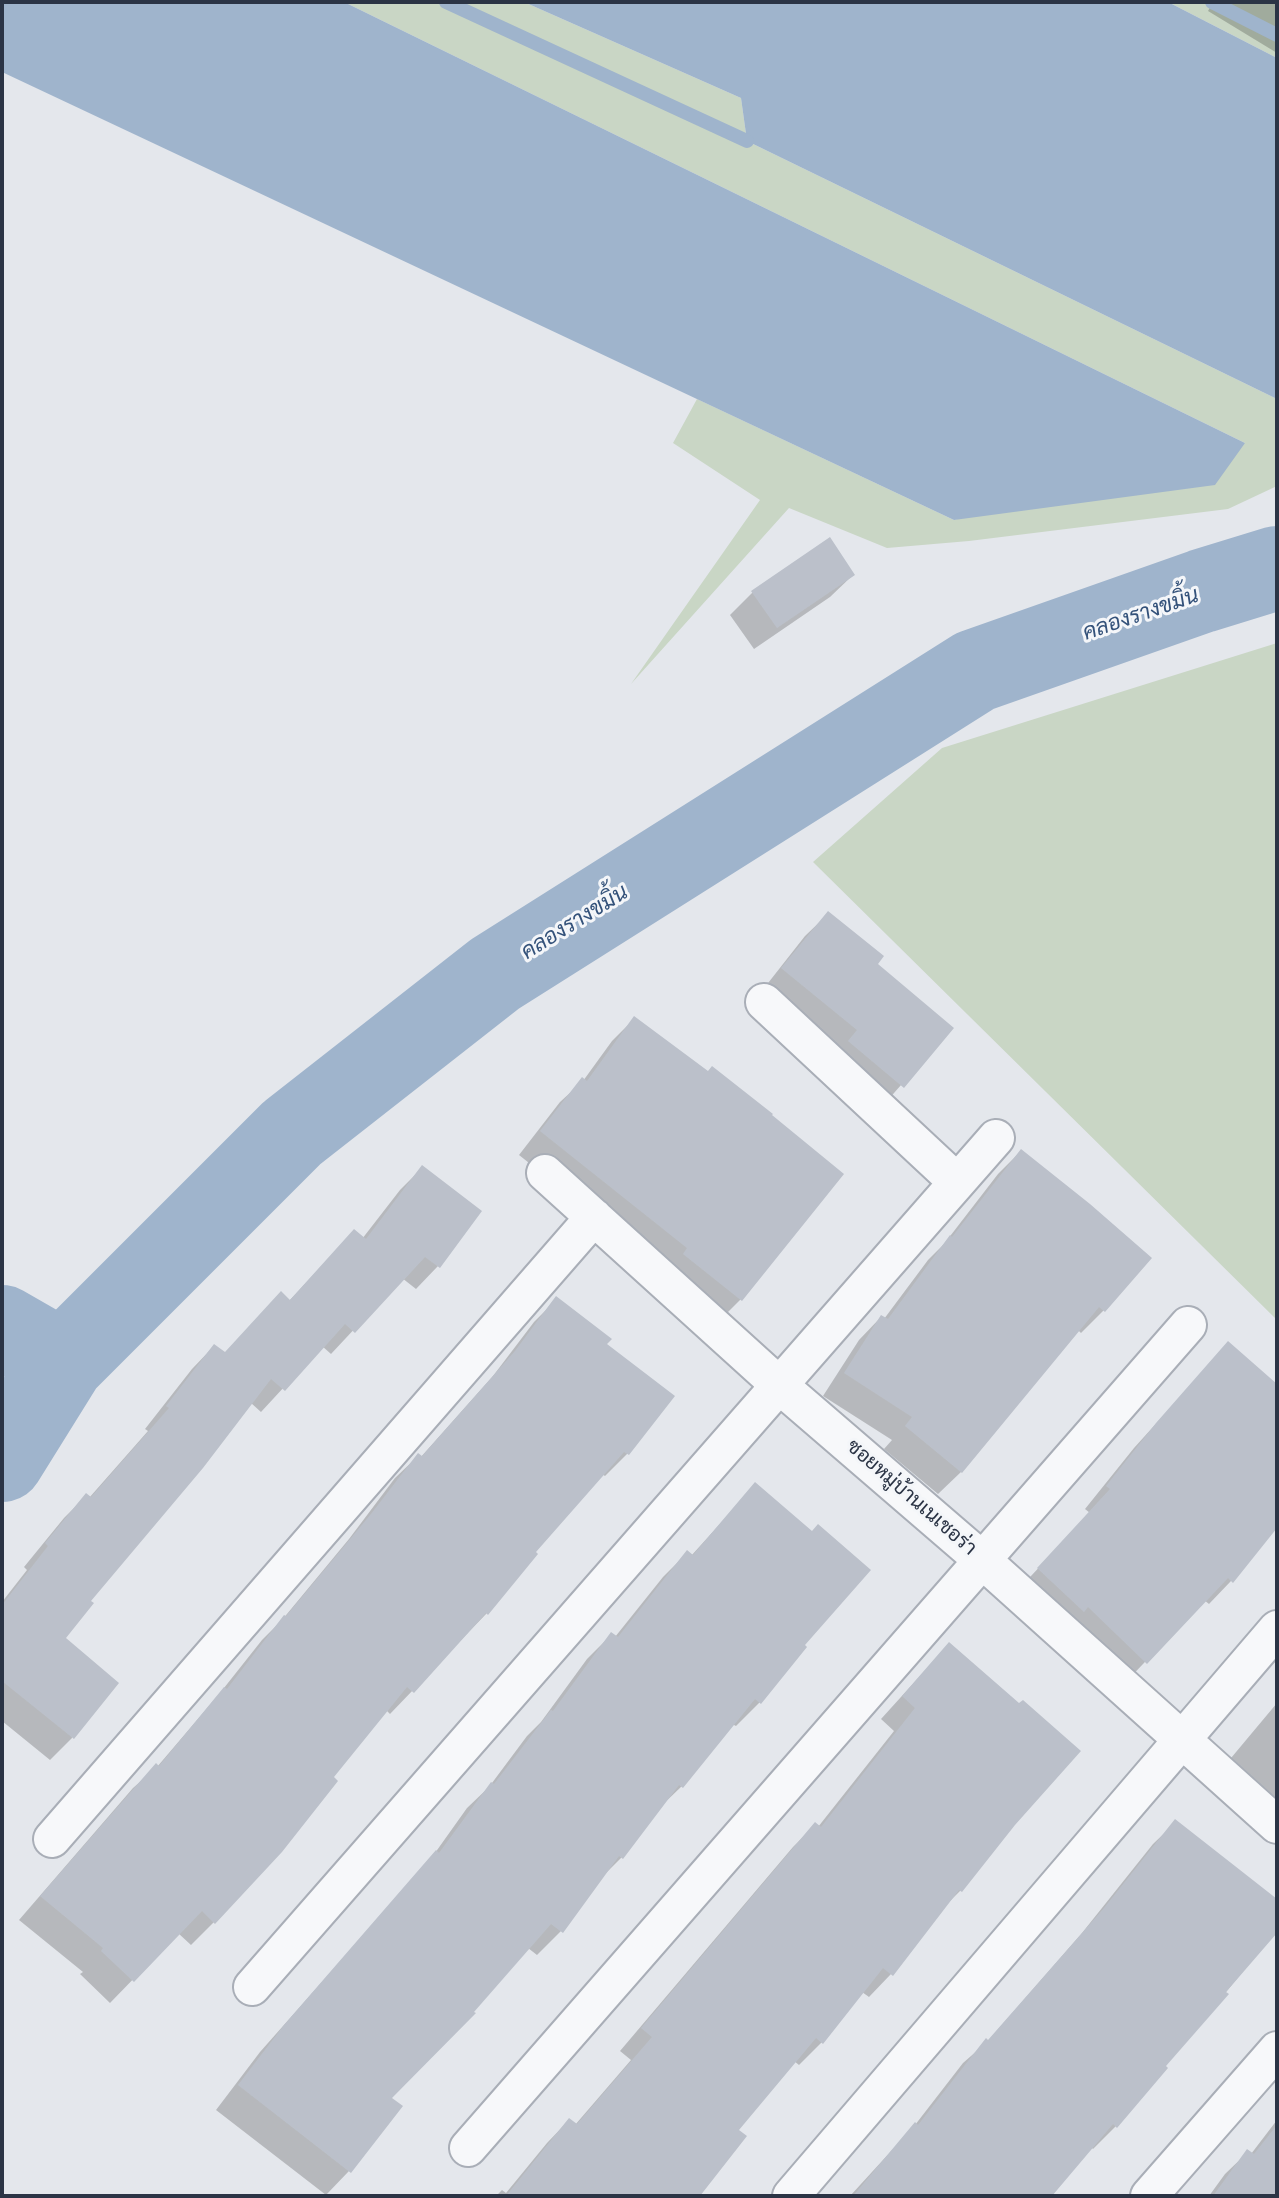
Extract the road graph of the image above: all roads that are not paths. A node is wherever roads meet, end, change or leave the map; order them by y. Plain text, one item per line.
1 (764, 1002) dead end
2 (996, 1138) dead end
3 (545, 1173) dead end
4 (957, 1182) junction
5 (594, 1217) junction
6 (1188, 1325) dead end
7 (779, 1385) junction
8 (981, 1559) junction
9 (1277, 1629) edge
10 (1181, 1740) junction
11 (1277, 1825) edge
12 (52, 1839) dead end
13 (252, 1987) dead end
14 (1277, 2050) edge
15 (468, 2148) dead end
16 (791, 2196) edge
17 (1149, 2196) edge

1 - 4 street
2 - 4 street
3 - 5 street, ซอยหมู่บ้านเนเชอร่า
4 - 7 street
5 - 7 street, ซอยหมู่บ้านเนเชอร่า
5 - 12 street
6 - 8 street
7 - 8 street, ซอยหมู่บ้านเนเชอร่า
7 - 13 street
8 - 10 street, ซอยหมู่บ้านเนเชอร่า
8 - 15 street
9 - 10 street
10 - 11 street, ซอยหมู่บ้านเนเชอร่า
10 - 16 street
14 - 17 street

